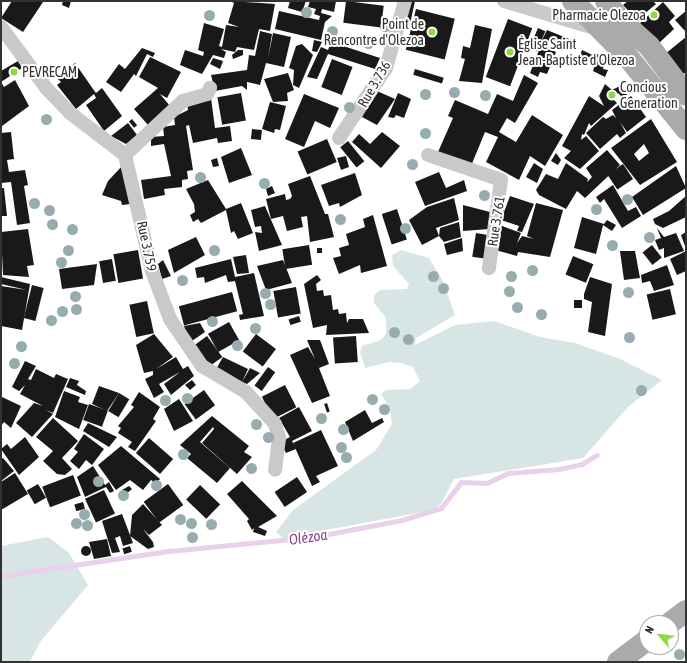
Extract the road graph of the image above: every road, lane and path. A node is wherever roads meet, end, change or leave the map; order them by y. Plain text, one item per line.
1 (405, 1) edge
2 (504, 1) edge
3 (573, 1) edge
4 (606, 1) edge
5 (1, 27) edge
6 (601, 30) junction
7 (210, 88) dead end
8 (686, 95) edge
9 (686, 129) edge
10 (338, 138) dead end
11 (125, 155) junction
12 (428, 155) dead end
13 (489, 268) dead end
14 (275, 470) dead end
15 (639, 646) edge
16 (618, 662) edge

1 - 10 street, Rue 3.736
2 - 6 street
3 - 6 main road
4 - 8 main road
5 - 11 street
6 - 9 main road
7 - 11 street
11 - 14 street, Rue 3.759
12 - 13 street, Rue 3.761
15 - 16 main road

